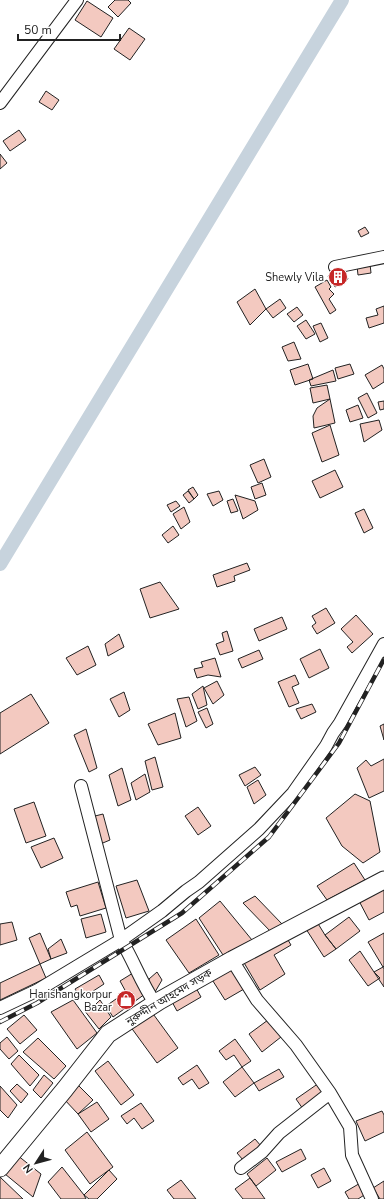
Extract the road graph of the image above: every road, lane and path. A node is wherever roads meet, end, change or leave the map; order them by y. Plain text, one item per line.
1 (77, 0) edge
2 (0, 103) edge
3 (384, 257) edge
4 (335, 267) dead end
5 (384, 644) edge
6 (81, 786) dead end
7 (384, 880) edge
8 (121, 940) junction
9 (232, 960) junction
10 (155, 1003) junction
11 (0, 1008) edge
12 (330, 1093) junction
13 (0, 1168) edge
14 (242, 1168) dead end
15 (372, 1199) edge

1 - 2 street
3 - 4 street
5 - 8 street
6 - 8 street
7 - 9 main road, নুরুদ্দীন আহমেদ সড়ক
8 - 10 street
8 - 11 street
9 - 10 main road, নুরুদ্দীন আহমেদ সড়ক
9 - 12 street
10 - 13 main road, নুরুদ্দীন আহমেদ সড়ক
12 - 14 street
12 - 15 street

